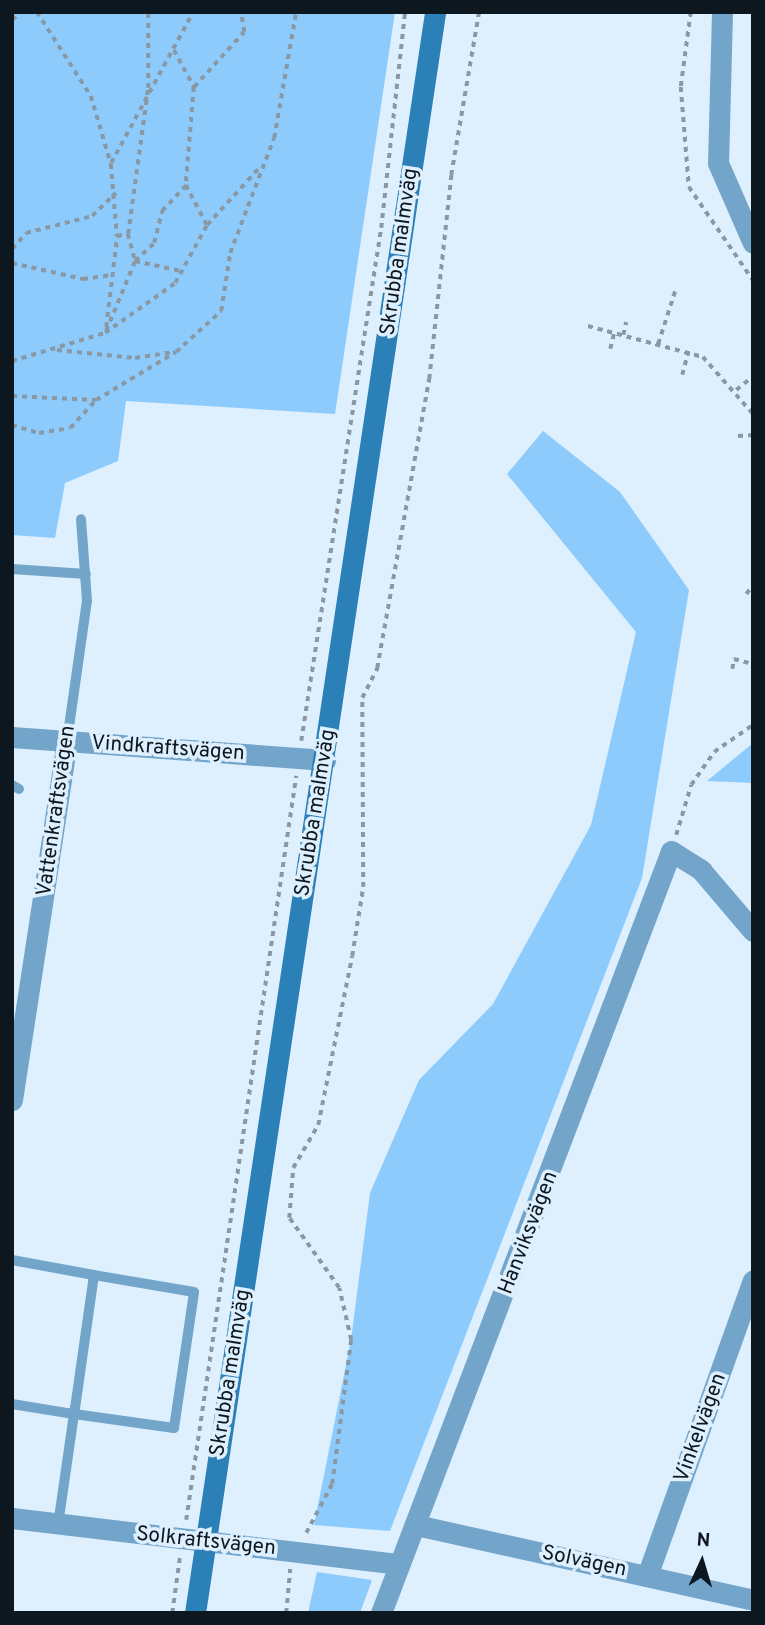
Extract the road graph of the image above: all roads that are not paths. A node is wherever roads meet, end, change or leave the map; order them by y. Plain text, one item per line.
1 (435, 12) edge
2 (722, 12) edge
3 (753, 243) edge
4 (81, 519) dead end
5 (12, 569) edge
6 (86, 574) junction
7 (12, 737) edge
8 (67, 741) junction
9 (324, 760) junction
10 (753, 931) edge
11 (12, 1101) edge
12 (12, 1260) edge
13 (94, 1275) junction
14 (753, 1280) edge
15 (12, 1404) edge
16 (74, 1414) junction
17 (12, 1518) edge
18 (58, 1525) junction
19 (416, 1525) junction
20 (206, 1541) junction
21 (399, 1564) junction
22 (647, 1576) junction
23 (753, 1600) edge
24 (195, 1613) edge
25 (381, 1613) edge

1 - 9 street, Skrubba malmväg
2 - 3 street
4 - 6 lane, Vattenkraftsvägen
5 - 6 lane
6 - 8 lane, Vattenkraftsvägen
7 - 8 street, Vindkraftsvägen
8 - 9 street, Vindkraftsvägen
8 - 11 street, Vattenkraftsvägen
9 - 20 street, Skrubba malmväg
10 - 19 street, Hanviksvägen
12 - 13 lane
13 - 16 lane
13 - 16 lane
14 - 22 street, Vinkelvägen
15 - 16 lane
16 - 18 lane
17 - 18 street, Solkraftsvägen
18 - 20 street, Solkraftsvägen
19 - 21 street, Hanviksvägen
19 - 22 street, Solvägen
20 - 21 street, Solkraftsvägen
20 - 24 street, Skrubba malmväg
21 - 25 street, Hanviksvägen
22 - 23 street, Solvägen

